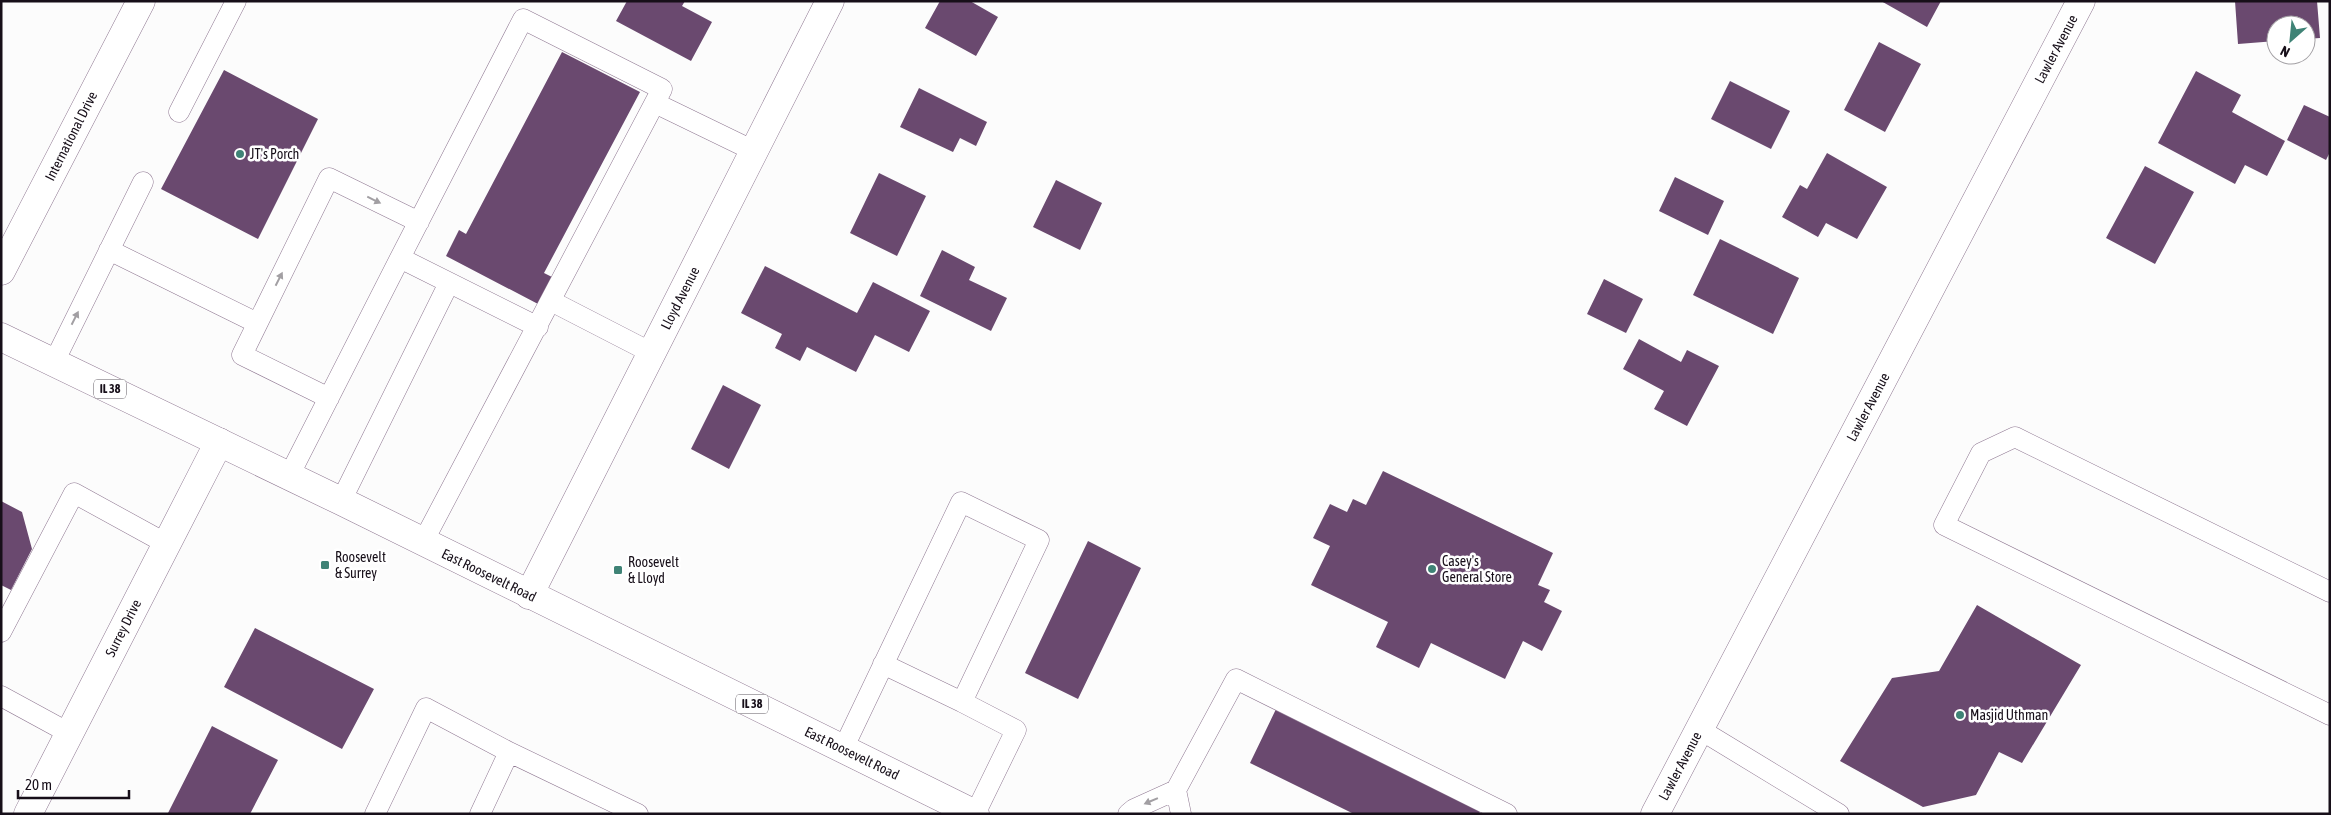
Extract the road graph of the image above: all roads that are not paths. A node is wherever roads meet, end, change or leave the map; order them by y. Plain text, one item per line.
1 (142, 1) edge
2 (236, 1) edge
3 (830, 1) edge
4 (2081, 1) edge
5 (655, 103) junction
6 (179, 112) dead end
7 (754, 151) junction
8 (144, 182) dead end
9 (419, 222) junction
10 (109, 250) junction
11 (400, 258) junction
12 (1, 271) edge
13 (449, 283) junction
14 (551, 301) junction
15 (257, 323) junction
16 (538, 327) junction
17 (1, 337) edge
18 (652, 353) junction
19 (54, 362) junction
20 (329, 398) junction
21 (219, 442) junction
22 (289, 476) junction
23 (341, 501) junction
24 (422, 542) junction
25 (167, 544) junction
26 (2330, 592) edge
27 (529, 595) junction
28 (1, 632) edge
29 (883, 664) junction
30 (1, 696) edge
31 (962, 702) junction
32 (2330, 715) edge
33 (1699, 729) junction
34 (69, 733) junction
35 (843, 749) junction
36 (509, 752) junction
37 (1176, 790) junction
38 (28, 814) edge
39 (375, 814) edge
40 (480, 814) edge
41 (638, 814) edge
42 (975, 814) edge
43 (1128, 814) edge
44 (1181, 814) edge
45 (1507, 814) edge
46 (1655, 814) edge
47 (1839, 814) edge

1 - 12 street, International Drive
2 - 6 lane
3 - 7 street, Lloyd Avenue
4 - 33 street, Lawler Avenue
5 - 7 lane
5 - 9 lane
5 - 14 lane
7 - 18 street, Lloyd Avenue
8 - 10 lane
9 - 11 lane
15 -> 9 lane
10 - 15 lane
19 -> 10 lane
11 - 13 lane
11 - 20 lane
13 - 16 lane
13 - 23 lane
14 - 16 lane
14 - 18 lane
15 - 20 lane
16 - 24 lane
17 - 19 street, East Roosevelt Road / IL 38
18 - 27 street, Lloyd Avenue
19 - 21 street, East Roosevelt Road / IL 38
20 - 22 lane
21 - 22 street, East Roosevelt Road / IL 38
21 - 25 street, Surrey Drive
22 - 23 street, East Roosevelt Road / IL 38
23 - 24 street, East Roosevelt Road / IL 38
24 - 27 street, East Roosevelt Road / IL 38
25 - 28 lane
25 - 34 street, Surrey Drive
26 - 32 lane
27 - 35 street, East Roosevelt Road / IL 38
29 - 31 lane
29 - 31 lane
29 - 35 lane
30 - 34 lane
31 - 42 lane
33 - 46 street, Lawler Avenue
33 - 47 lane
34 - 38 street, Surrey Drive
35 - 42 street, East Roosevelt Road / IL 38
36 - 39 lane
36 - 40 lane
36 - 41 lane
37 -> 43 lane
37 - 44 lane
37 - 45 lane

